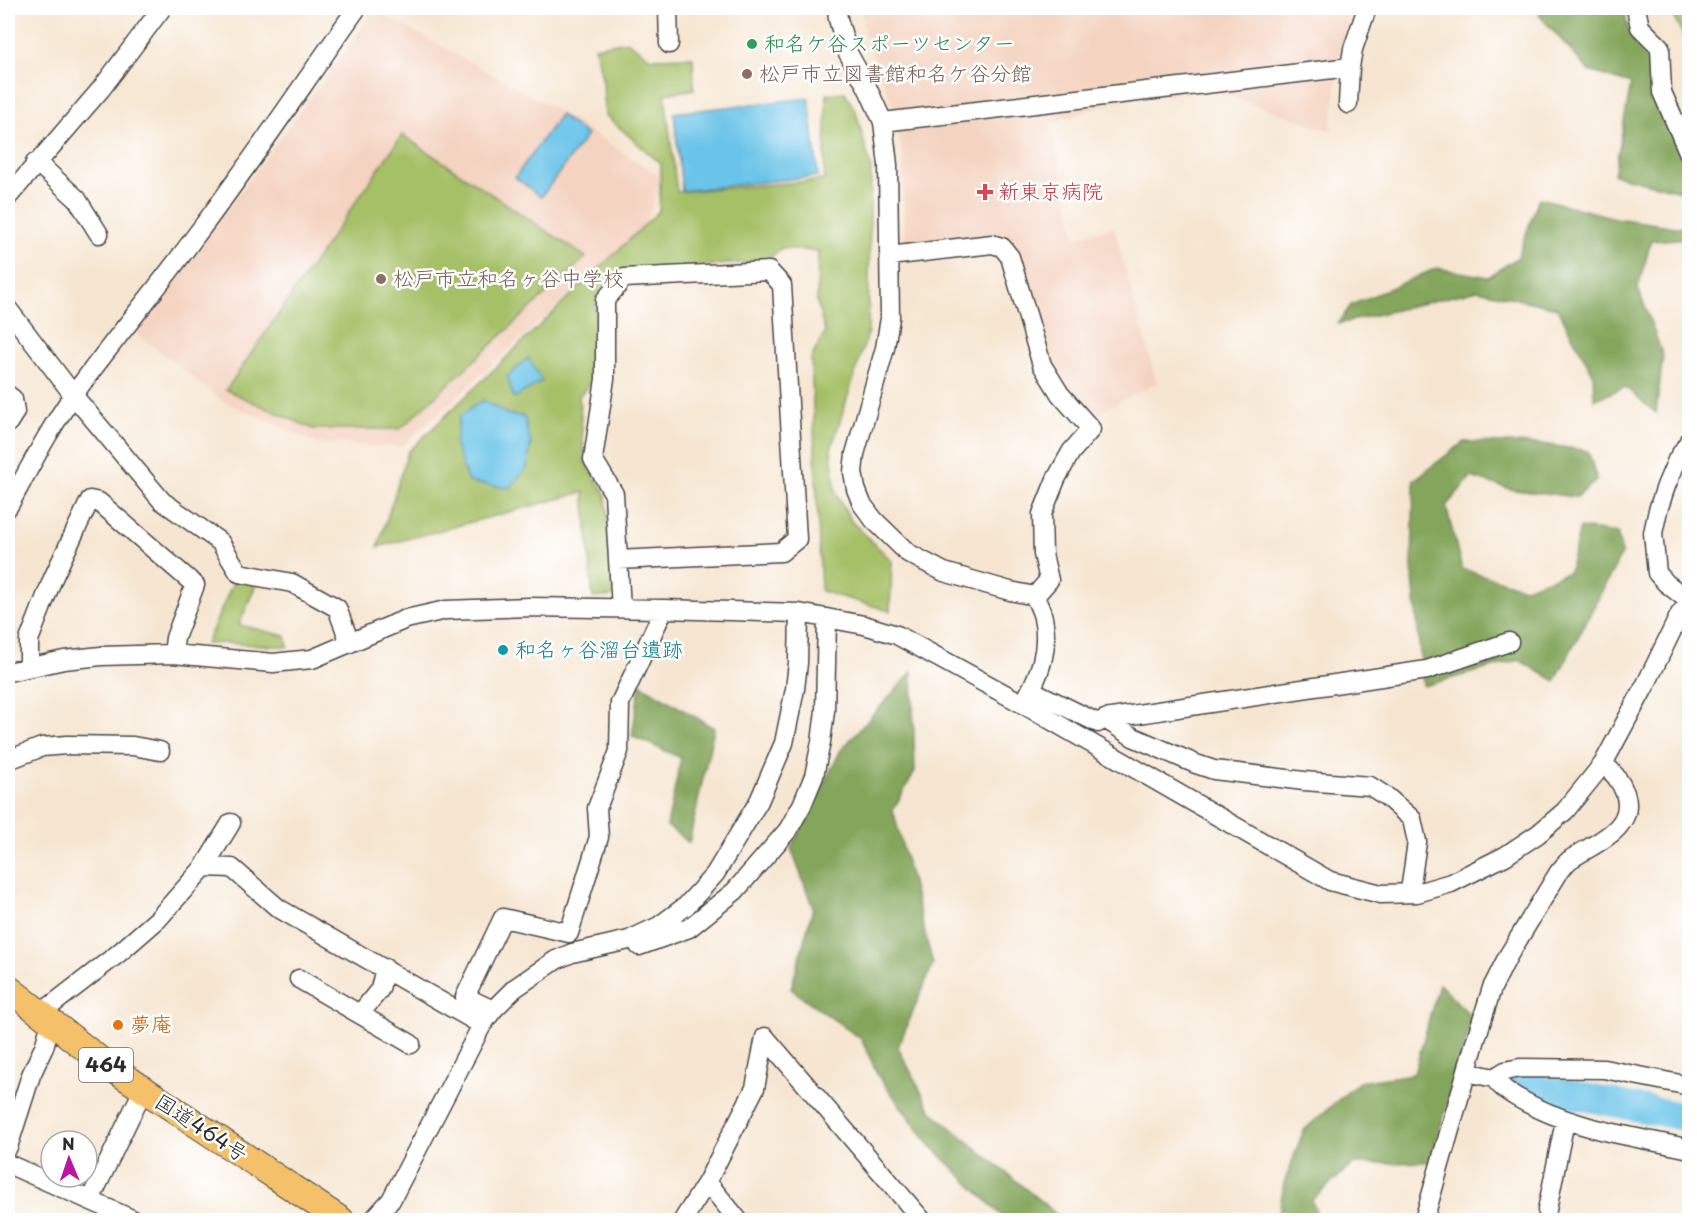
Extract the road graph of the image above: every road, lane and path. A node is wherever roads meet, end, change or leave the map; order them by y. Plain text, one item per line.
1 (162, 8) edge
2 (357, 8) edge
3 (668, 8) edge
4 (837, 8) edge
5 (1367, 8) edge
6 (1636, 8) edge
7 (669, 44) dead end
8 (1350, 67) junction
9 (1348, 104) dead end
10 (883, 122) junction
11 (1689, 156) edge
12 (35, 164) junction
13 (8, 197) edge
14 (99, 234) dead end
15 (889, 256) junction
16 (8, 309) edge
17 (8, 395) edge
18 (73, 395) junction
19 (8, 423) edge
20 (1689, 440) edge
21 (8, 507) edge
22 (618, 560) junction
23 (1035, 596) junction
24 (1689, 601) edge
25 (621, 608) junction
26 (664, 609) junction
27 (799, 613) junction
28 (827, 618) junction
29 (1509, 642) dead end
30 (350, 643) junction
31 (173, 654) junction
32 (29, 666) junction
33 (8, 672) edge
34 (1027, 697) junction
35 (1105, 719) junction
36 (160, 751) dead end
37 (8, 760) edge
38 (1603, 764) junction
39 (231, 823) dead end
40 (204, 867) junction
41 (1417, 893) junction
42 (385, 968) junction
43 (539, 972) junction
44 (299, 980) dead end
45 (8, 988) edge
46 (360, 1014) junction
47 (45, 1018) junction
48 (488, 1018) junction
49 (411, 1044) dead end
50 (1467, 1072) junction
51 (1494, 1078) junction
52 (1689, 1086) edge
53 (143, 1090) junction
54 (1565, 1121) junction
55 (8, 1147) edge
56 (1689, 1149) edge
57 (8, 1164) edge
58 (707, 1182) junction
59 (90, 1200) junction
60 (1546, 1210) dead end
61 (134, 1221) edge
62 (341, 1221) edge
63 (373, 1221) edge
64 (682, 1221) edge
65 (738, 1221) edge
66 (922, 1221) edge
67 (1424, 1221) edge

1 - 12 street
2 - 18 street
3 - 7 street
4 - 10 street
5 - 8 street
6 - 11 street
8 - 9 street
8 - 10 street
10 - 15 street
12 - 13 street
12 - 14 street
15 - 23 street
15 - 23 street
16 - 18 street
17 - 19 street
18 - 21 street
18 - 30 street
20 - 24 street
22 - 22 street
22 - 25 street
23 - 34 street
24 - 38 street
25 - 26 street
25 - 30 street
26 - 27 street
26 - 48 street
27 - 28 street
27 - 43 street
28 - 34 street
28 - 43 street
29 - 35 street
30 - 31 street
31 - 32 street
31 - 32 street
32 - 33 street
34 - 35 street
34 - 41 street
35 - 41 street
36 - 37 street
38 - 41 street
38 - 50 street
39 - 40 street
40 - 42 street
40 - 47 street
42 - 46 street
42 - 48 street
43 - 48 street
44 - 46 street
45 - 47 highway, 国道464号 / 464
46 - 49 street
47 - 53 highway, 国道464号 / 464
47 - 55 street
48 - 63 street
50 - 51 street
50 - 67 street
51 - 52 street
51 - 54 street
53 - 59 street
53 - 62 highway, 国道464号 / 464
54 - 56 street
54 - 60 street
57 - 59 street
58 - 64 street
58 - 65 street
58 - 66 street
59 - 61 street

